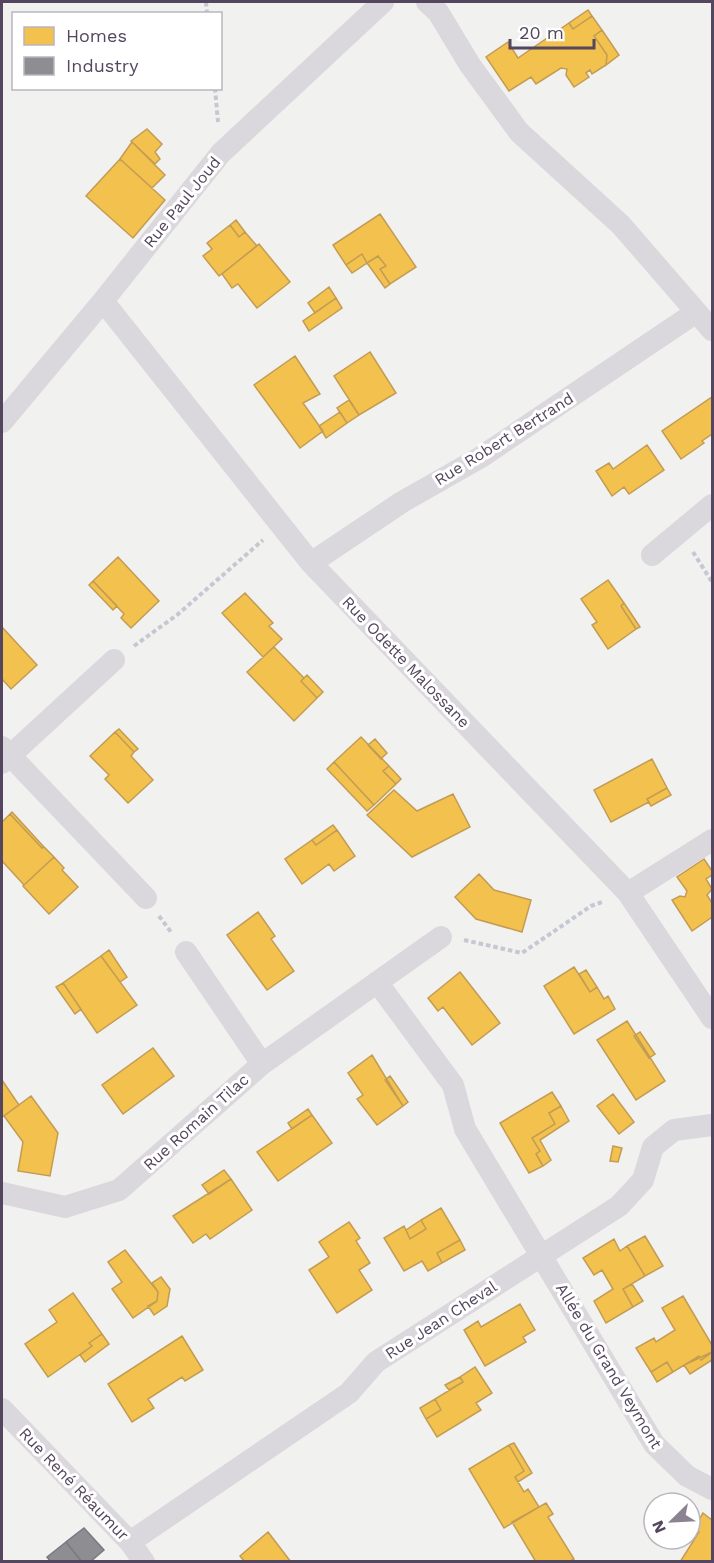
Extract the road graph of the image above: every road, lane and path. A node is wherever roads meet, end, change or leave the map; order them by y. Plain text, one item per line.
1 (383, 2) edge
2 (427, 2) edge
3 (103, 301) junction
4 (695, 313) junction
5 (712, 330) edge
6 (2, 422) edge
7 (712, 505) edge
8 (281, 525) junction
9 (679, 532) junction
10 (651, 555) dead end
11 (311, 562) junction
12 (712, 582) edge
13 (114, 660) joint
14 (4, 755) edge
15 (712, 840) edge
16 (628, 893) junction
17 (146, 898) joint
18 (441, 937) joint
19 (186, 952) joint
20 (377, 982) junction
21 (712, 1018) edge
22 (262, 1064) junction
23 (712, 1125) edge
24 (2, 1193) edge
25 (542, 1256) junction
26 (2, 1409) edge
27 (712, 1489) edge
28 (130, 1542) junction
29 (144, 1562) edge

1 - 3 street, Rue Paul Joud
2 - 4 street
3 - 6 street, Rue Paul Joud
3 - 8 street, Rue Odette Malossane
4 - 5 street
4 - 11 street, Rue Robert Bertrand
7 - 9 street
8 - 11 street, Rue Odette Malossane
8 - 13 path
9 - 10 street
9 - 12 path
11 - 16 street, Rue Odette Malossane
13 - 14 street
14 - 17 street
15 - 16 street
16 - 18 path
16 - 21 street, Rue Odette Malossane
17 - 19 path
18 - 20 street
19 - 22 street, Rue Romain Tilac
20 - 22 street
20 - 25 street, Allée du Grand Veymont
22 - 24 street, Rue Romain Tilac
23 - 25 street, Rue Jean Cheval
25 - 27 street, Allée du Grand Veymont
25 - 28 street, Rue Jean Cheval
26 - 28 street, Rue René Réaumur
28 - 29 street, Rue René Réaumur

